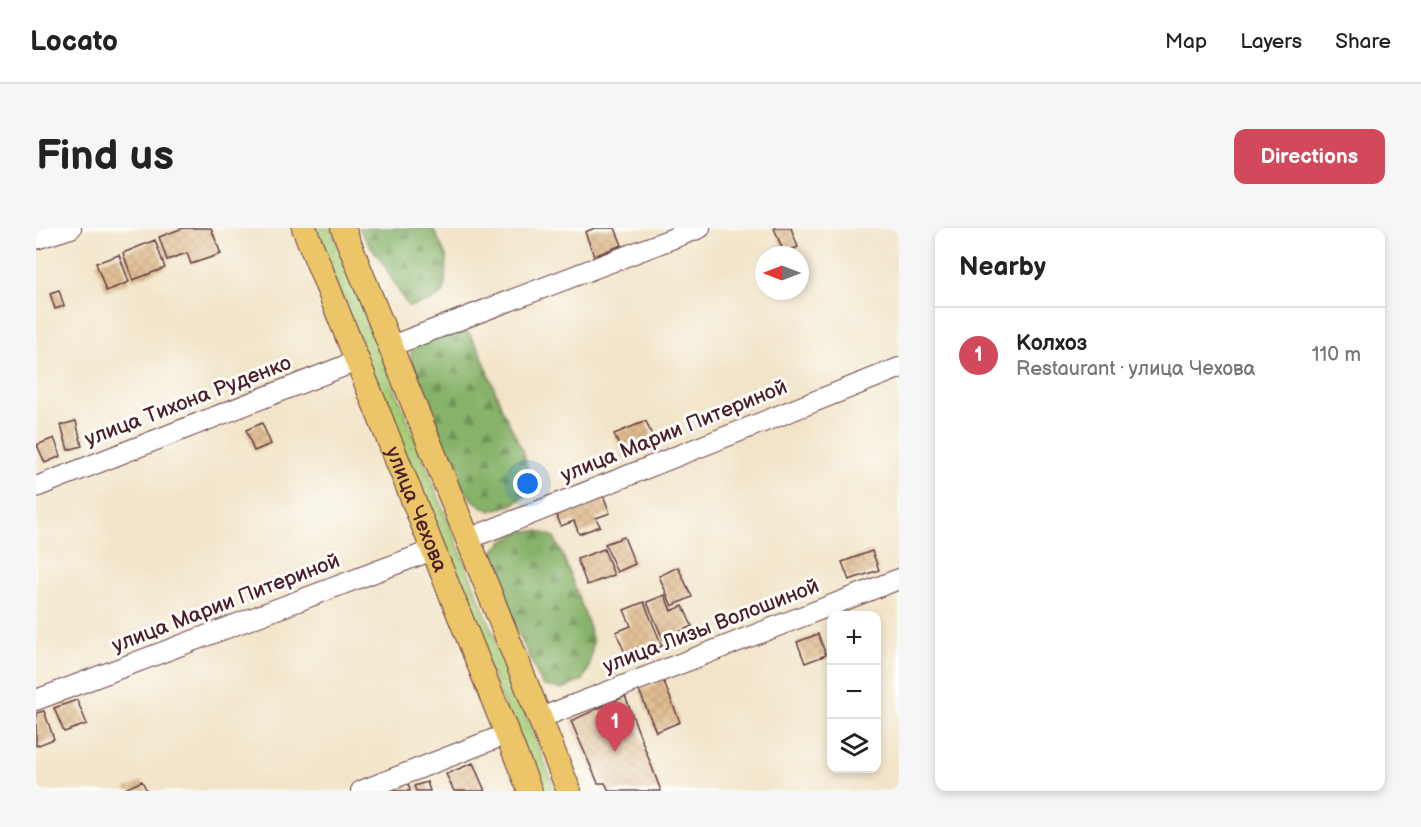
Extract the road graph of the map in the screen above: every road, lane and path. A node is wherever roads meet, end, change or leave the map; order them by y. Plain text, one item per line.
1 (71, 228) edge
2 (304, 228) edge
3 (343, 228) edge
4 (700, 228) edge
5 (36, 239) edge
6 (391, 346) junction
7 (357, 361) junction
8 (899, 368) edge
9 (36, 487) edge
10 (468, 539) junction
11 (433, 550) junction
12 (899, 579) edge
13 (36, 700) edge
14 (540, 718) junction
15 (507, 734) junction
16 (361, 791) edge
17 (530, 791) edge
18 (569, 791) edge

1 - 5 street
2 - 7 main road, улица Чехова
3 - 6 main road, улица Чехова
4 - 6 street
6 - 10 main road, улица Чехова
7 - 9 street, улица Тихона Руденко
7 - 11 main road, улица Чехова
8 - 10 street, улица Марии Питериной
10 - 14 main road, улица Чехова
11 - 13 street, улица Марии Питериной
11 - 15 main road, улица Чехова
12 - 14 street, улица Лизы Волошиной
14 - 18 main road, улица Чехова
15 - 16 street
15 - 17 main road, улица Чехова

